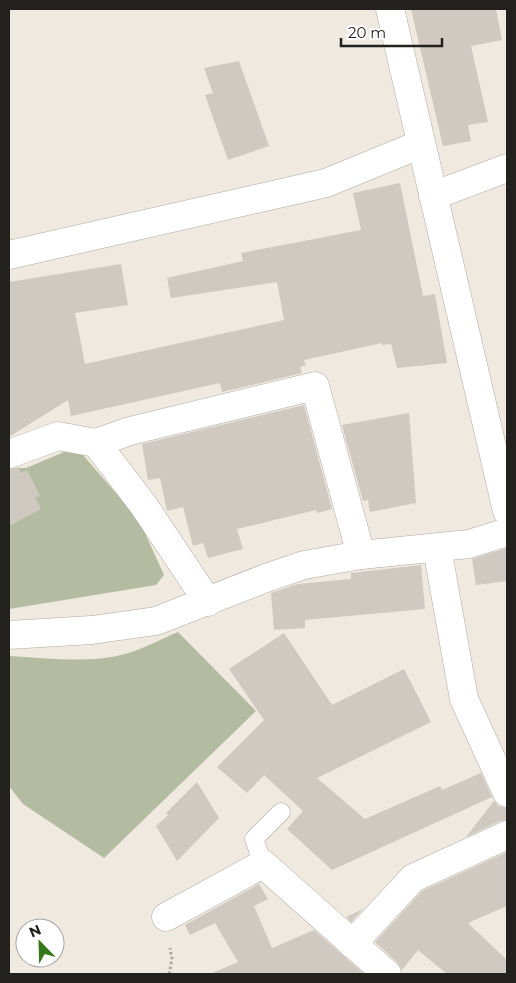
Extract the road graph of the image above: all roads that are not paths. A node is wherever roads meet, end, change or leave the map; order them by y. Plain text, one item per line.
1 (390, 9) edge
2 (420, 144) junction
3 (507, 168) edge
4 (433, 196) junction
5 (9, 256) edge
6 (96, 443) junction
7 (9, 454) edge
8 (507, 511) edge
9 (507, 532) edge
10 (437, 548) junction
11 (361, 555) junction
12 (208, 602) junction
13 (9, 636) edge
14 (507, 793) edge
15 (281, 812) dead end
16 (507, 834) edge
17 (263, 864) junction
18 (166, 917) dead end
19 (352, 944) junction
20 (387, 974) edge

1 - 2 street
2 - 4 street
2 - 5 street
3 - 4 street
4 - 8 street
6 - 7 street
6 - 11 street
6 - 12 street
9 - 10 street
10 - 11 street
10 - 14 street
11 - 12 street
12 - 13 street
15 - 17 lane
16 - 19 street
17 - 18 street
17 - 19 street
19 - 20 street

